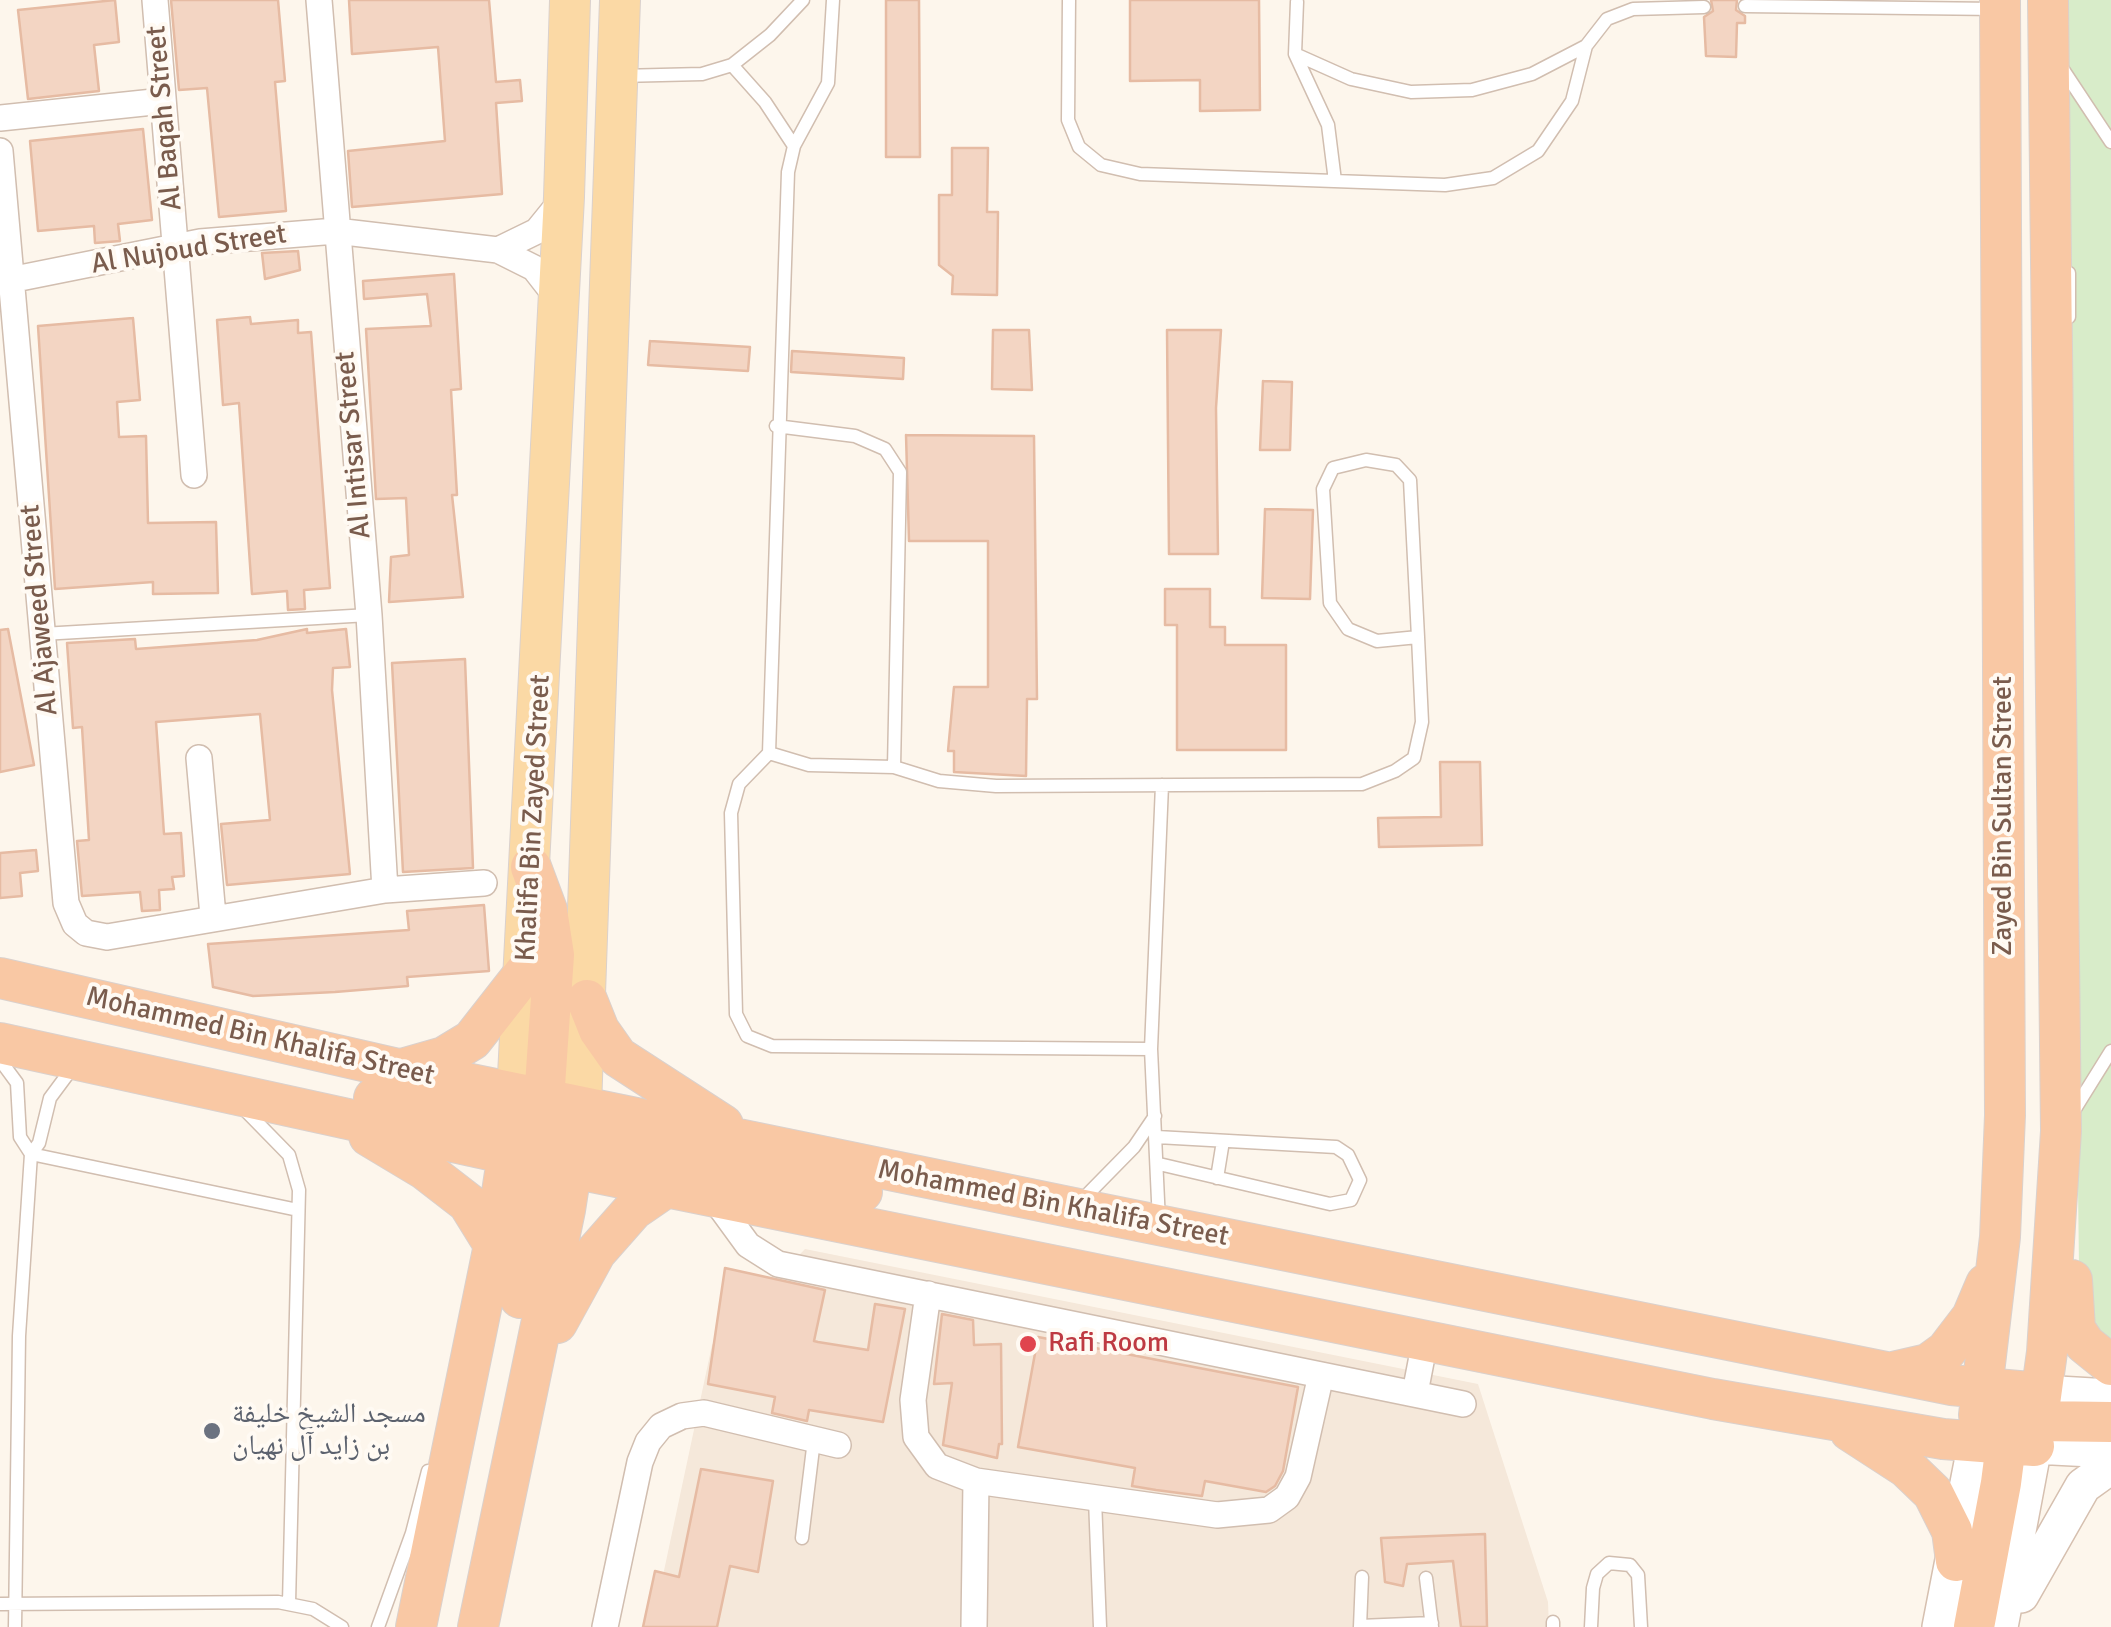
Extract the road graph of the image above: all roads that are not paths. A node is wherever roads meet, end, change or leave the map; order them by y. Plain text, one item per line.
1 (155, 0) edge
2 (319, 0) edge
3 (570, 0) edge
4 (620, 0) edge
5 (804, 0) edge
6 (833, 0) edge
7 (1068, 0) edge
8 (2048, 0) edge
9 (1297, 2) edge
10 (2008, 3) edge
11 (1666, 4) edge
12 (1793, 4) edge
13 (1745, 6) dead end
14 (1704, 7) dead end
15 (1586, 46) junction
16 (2047, 49) junction
17 (1296, 54) junction
18 (732, 65) junction
19 (618, 76) junction
20 (163, 101) junction
21 (0, 118) edge
22 (2111, 142) edge
23 (794, 146) junction
24 (0, 151) edge
25 (1335, 181) junction
26 (564, 197) junction
27 (336, 232) junction
28 (175, 246) junction
29 (498, 250) junction
30 (6, 282) edge
31 (559, 300) junction
32 (776, 426) junction
33 (194, 475) dead end
34 (369, 616) junction
35 (42, 634) junction
36 (1418, 637) junction
37 (769, 753) junction
38 (199, 758) dead end
39 (894, 767) junction
40 (1162, 785) junction
41 (531, 866) junction
42 (484, 884) dead end
43 (385, 890) junction
44 (213, 916) junction
45 (526, 972) junction
46 (0, 978) edge
47 (98, 1000) junction
48 (587, 1000) junction
49 (0, 1002) edge
50 (0, 1043) edge
51 (1150, 1049) junction
52 (2111, 1051) edge
53 (0, 1060) edge
54 (82, 1061) junction
55 (398, 1070) junction
56 (174, 1081) junction
57 (226, 1092) junction
58 (21, 1094) junction
59 (50, 1098) junction
60 (2005, 1115) junction
61 (1156, 1116) junction
62 (340, 1118) junction
63 (2061, 1131) junction
64 (544, 1132) junction
65 (1157, 1138) junction
66 (1223, 1141) junction
67 (754, 1143) junction
68 (31, 1154) junction
69 (1158, 1164) junction
70 (1217, 1178) junction
71 (935, 1180) junction
72 (665, 1188) junction
73 (2058, 1192) junction
74 (713, 1198) junction
75 (1074, 1208) junction
76 (298, 1210) junction
77 (1159, 1226) junction
78 (2000, 1237) junction
79 (494, 1245) junction
80 (928, 1294) junction
81 (1425, 1341) junction
82 (2111, 1365) edge
83 (468, 1372) junction
84 (1889, 1372) junction
85 (1321, 1374) junction
86 (529, 1385) junction
87 (1415, 1394) junction
88 (2111, 1397) edge
89 (1712, 1400) junction
90 (1463, 1404) dead end
91 (2009, 1419) junction
92 (442, 1420) dead end
93 (1828, 1421) junction
94 (2111, 1422) edge
95 (826, 1442) joint
96 (2111, 1450) edge
97 (431, 1455) dead end
98 (2111, 1466) edge
99 (976, 1480) junction
100 (508, 1485) junction
101 (1095, 1500) junction
102 (802, 1538) dead end
103 (1956, 1561) junction
104 (1362, 1577) dead end
105 (1426, 1578) dead end
106 (7, 1603) edge
107 (290, 1603) junction
108 (1432, 1625) edge
109 (15, 1627) edge
110 (342, 1627) edge
111 (378, 1627) edge
112 (416, 1627) edge
113 (478, 1627) edge
114 (605, 1627) edge
115 (974, 1627) edge
116 (1100, 1627) edge
117 (1360, 1627) edge
118 (1592, 1627) edge
119 (1642, 1627) edge
120 (1940, 1627) edge
121 (1974, 1627) edge
122 (2002, 1627) edge

1 - 20 street, Al Baqah Street
2 - 27 street, Al Intisar Street
3 - 26 main road, Khalifa Bin Zayed Street
4 - 19 main road, Khalifa Bin Zayed Street
5 - 18 lane
6 - 23 lane
7 - 25 lane
8 - 16 highway, Zayed Bin Sultan Street
9 - 17 lane
10 - 12 lane
10 - 16 highway
10 - 60 highway, Zayed Bin Sultan Street
11 - 14 lane
11 - 15 lane
12 - 13 lane
15 - 17 lane
15 - 25 lane
16 - 22 lane
16 - 63 highway, Zayed Bin Sultan Street
17 - 25 lane
18 - 19 lane
18 - 23 lane
19 - 48 main road, Khalifa Bin Zayed Street
20 - 21 street
20 - 28 street, Al Baqah Street
23 - 32 lane
24 - 30 street, Al Ajaweed Street
26 - 29 street
26 - 31 main road, Khalifa Bin Zayed Street
27 - 28 street, Al Nujoud Street
27 - 29 street, Al Nujoud Street
27 - 34 street, Al Intisar Street
28 - 30 street, Al Nujoud Street
28 - 33 street, Al Baqah Street
29 - 31 street, Al Nujoud Street
30 - 35 street, Al Ajaweed Street
31 - 41 main road, Khalifa Bin Zayed Street
32 - 37 lane
32 - 39 lane
34 - 35 lane
34 - 43 street, Al Intisar Street
35 - 44 street, Al Ajaweed Street
36 - 36 lane
36 - 40 lane
37 - 39 lane
37 - 51 lane
38 - 44 street
39 - 40 lane
40 - 51 lane
41 - 45 main road, Khalifa Bin Zayed Street
41 - 64 highway
42 - 43 street, Al Ajaweed Street
43 - 44 street, Al Ajaweed Street
45 - 55 highway
45 - 64 main road, Khalifa Bin Zayed Street
46 - 47 highway, Mohammed Bin Khalifa Street
47 - 49 highway
47 - 55 highway, Mohammed Bin Khalifa Street
48 - 64 main road, Khalifa Bin Zayed Street
48 - 67 highway
50 - 54 highway, Mohammed Bin Khalifa Street
51 - 61 lane
52 - 63 lane
53 - 58 lane
54 - 56 highway, Mohammed Bin Khalifa Street
54 - 59 lane
55 - 64 highway, Mohammed Bin Khalifa Street
56 - 57 highway, Mohammed Bin Khalifa Street
56 - 64 highway
57 - 62 highway, Mohammed Bin Khalifa Street
57 - 76 lane
58 - 59 lane
58 - 68 lane
59 - 68 lane
60 - 78 highway, Zayed Bin Sultan Street
60 - 91 highway
61 - 65 lane
61 - 75 lane
62 - 64 highway, Mohammed Bin Khalifa Street
62 - 79 highway
63 - 73 highway, Zayed Bin Sultan Street
64 - 67 highway, Mohammed Bin Khalifa Street
64 - 71 highway
64 - 72 highway, Mohammed Bin Khalifa Street
64 - 79 highway, Khalifa Bin Zayed Street
64 - 86 highway, Khalifa Bin Zayed Street
64 - 100 highway
65 - 66 lane
65 - 69 lane
66 - 70 lane
66 - 70 lane
67 - 71 highway, Mohammed Bin Khalifa Street
68 - 76 lane
68 - 106 lane
69 - 70 lane
69 - 77 lane
71 - 75 highway, Mohammed Bin Khalifa Street
72 - 74 highway, Mohammed Bin Khalifa Street
72 - 86 highway
73 - 82 highway
73 - 91 highway, Zayed Bin Sultan Street
74 - 80 street
74 - 81 highway, Mohammed Bin Khalifa Street
75 - 77 highway, Mohammed Bin Khalifa Street
76 - 107 lane
77 - 84 highway, Mohammed Bin Khalifa Street
78 - 84 highway
78 - 91 highway, Zayed Bin Sultan Street
79 - 83 highway, Khalifa Bin Zayed Street
80 - 85 street
80 - 99 street
81 - 87 street
81 - 89 highway, Mohammed Bin Khalifa Street
83 - 92 lane
83 - 112 highway, Khalifa Bin Zayed Street
84 - 91 highway, Mohammed Bin Khalifa Street
85 - 87 street
85 - 101 street
86 - 100 highway, Khalifa Bin Zayed Street
87 - 90 street
88 - 91 main road, Mohammed Bin Khalifa Street
89 - 91 highway
89 - 93 highway, Mohammed Bin Khalifa Street
91 - 93 highway, Mohammed Bin Khalifa Street
91 - 94 highway
91 - 96 main road, Mohammed Bin Khalifa Street
91 - 103 main road, Zayed Bin Sultan Street
91 - 121 highway
91 - 122 main road, Zayed Bin Sultan Street
93 - 103 highway
95 - 102 lane
95 - 114 street
97 - 111 lane
98 - 122 main road
99 - 101 street
99 - 115 street
100 - 113 highway, Khalifa Bin Zayed Street
101 - 116 lane
103 - 120 main road, Zayed Bin Sultan Street
104 - 117 lane
105 - 108 lane
106 - 107 lane
106 - 109 lane
107 - 110 lane
108 - 117 lane
118 - 119 lane

